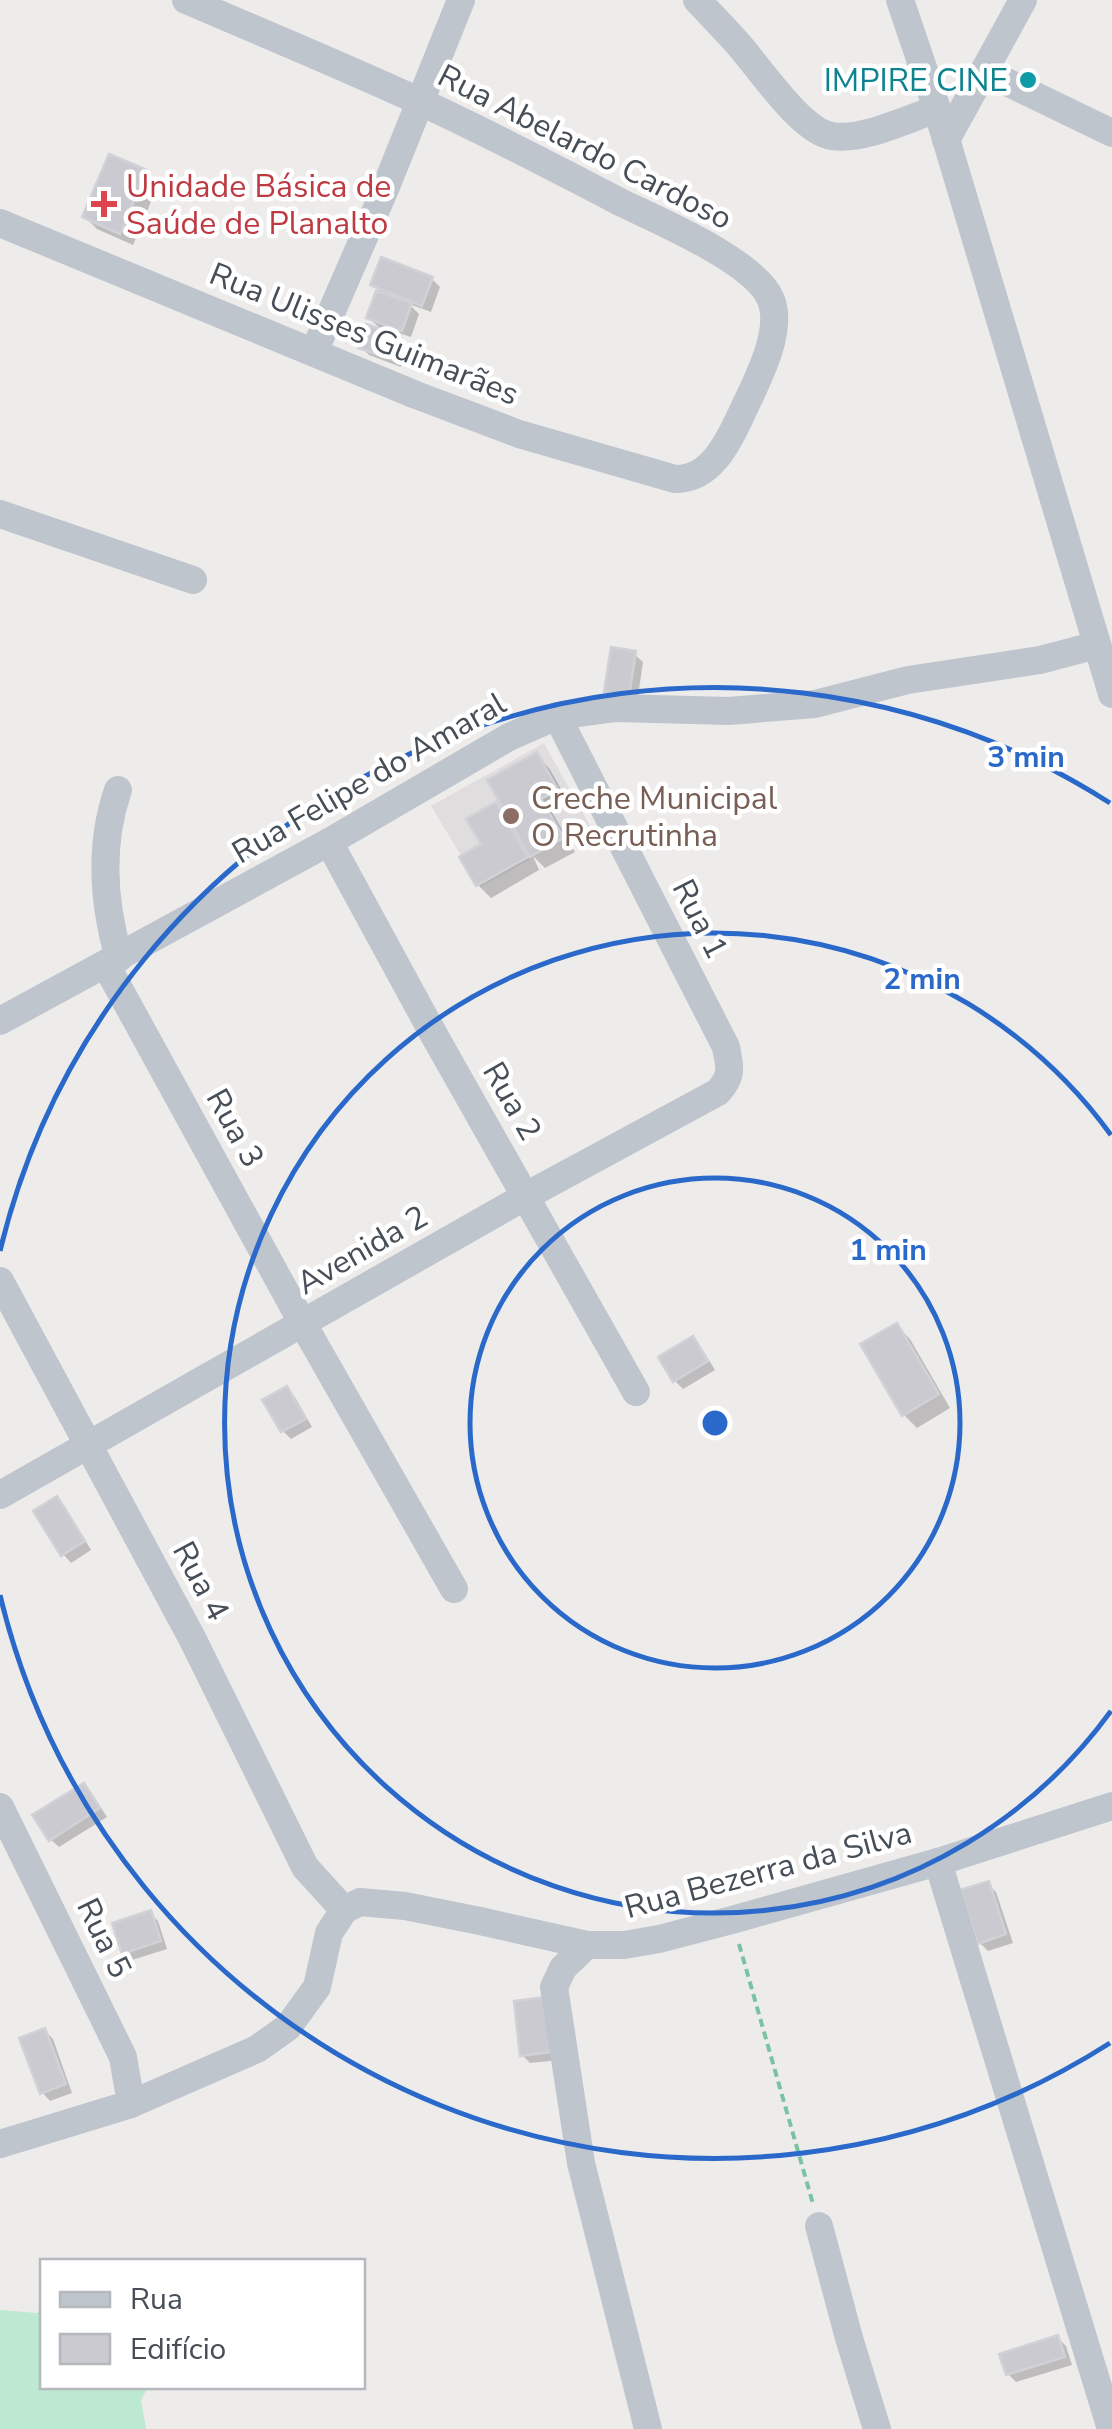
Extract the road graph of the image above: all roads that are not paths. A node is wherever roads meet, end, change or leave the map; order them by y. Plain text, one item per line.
1 (186, 0) edge
2 (462, 0) edge
3 (697, 0) edge
4 (900, 0) edge
5 (1023, 0) edge
6 (984, 71) junction
7 (422, 102) junction
8 (937, 109) junction
9 (1112, 133) edge
10 (946, 140) junction
11 (0, 222) edge
12 (314, 352) junction
13 (708, 467) joint
14 (0, 514) edge
15 (193, 580) dead end
16 (1097, 645) junction
17 (1112, 694) edge
18 (556, 716) junction
19 (118, 790) dead end
20 (329, 842) junction
21 (113, 961) junction
22 (0, 1021) edge
23 (726, 1047) joint
24 (526, 1196) junction
25 (0, 1281) edge
26 (304, 1324) junction
27 (636, 1392) dead end
28 (89, 1444) junction
29 (0, 1495) edge
30 (454, 1590) dead end
31 (1112, 1806) edge
32 (0, 1807) edge
33 (938, 1862) junction
34 (352, 1906) junction
35 (588, 1946) junction
36 (131, 2104) junction
37 (0, 2144) edge
38 (819, 2226) road end
39 (648, 2429) edge
40 (877, 2429) edge
41 (1111, 2429) edge

1 - 7 street, Rua Abelardo Cardoso
2 - 7 street
3 - 8 street
4 - 8 street
5 - 6 street
6 - 9 street
6 - 10 street
7 - 12 street
7 - 13 street, Rua Abelardo Cardoso
8 - 10 street
10 - 16 street
11 - 12 street, Rua Ulisses Guimarães
12 - 13 street, Rua Ulisses Guimarães
14 - 15 street
16 - 17 street
16 - 18 street, Rua Felipe do Amaral
18 - 20 street, Rua Felipe do Amaral
18 - 23 street, Rua 1
19 - 21 street, Rua 3
20 - 21 street, Rua Felipe do Amaral
20 - 24 street, Rua 2
21 - 22 street, Rua Felipe do Amaral
21 - 26 street, Rua 3
23 - 24 street, Avenida 2
24 - 26 street, Avenida 2
24 - 27 street, Rua 2
25 - 28 street, Rua 4
26 - 28 street, Avenida 2
26 - 30 street, Rua 3
28 - 29 street, Avenida 2
28 - 34 street, Rua 4
31 - 33 street, Rua Bezerra da Silva
32 - 36 street, Rua 5
33 - 35 street, Rua Bezerra da Silva
33 - 41 street
34 - 35 street, Rua Bezerra da Silva
34 - 36 street
35 - 39 street
36 - 37 street
38 - 40 street

